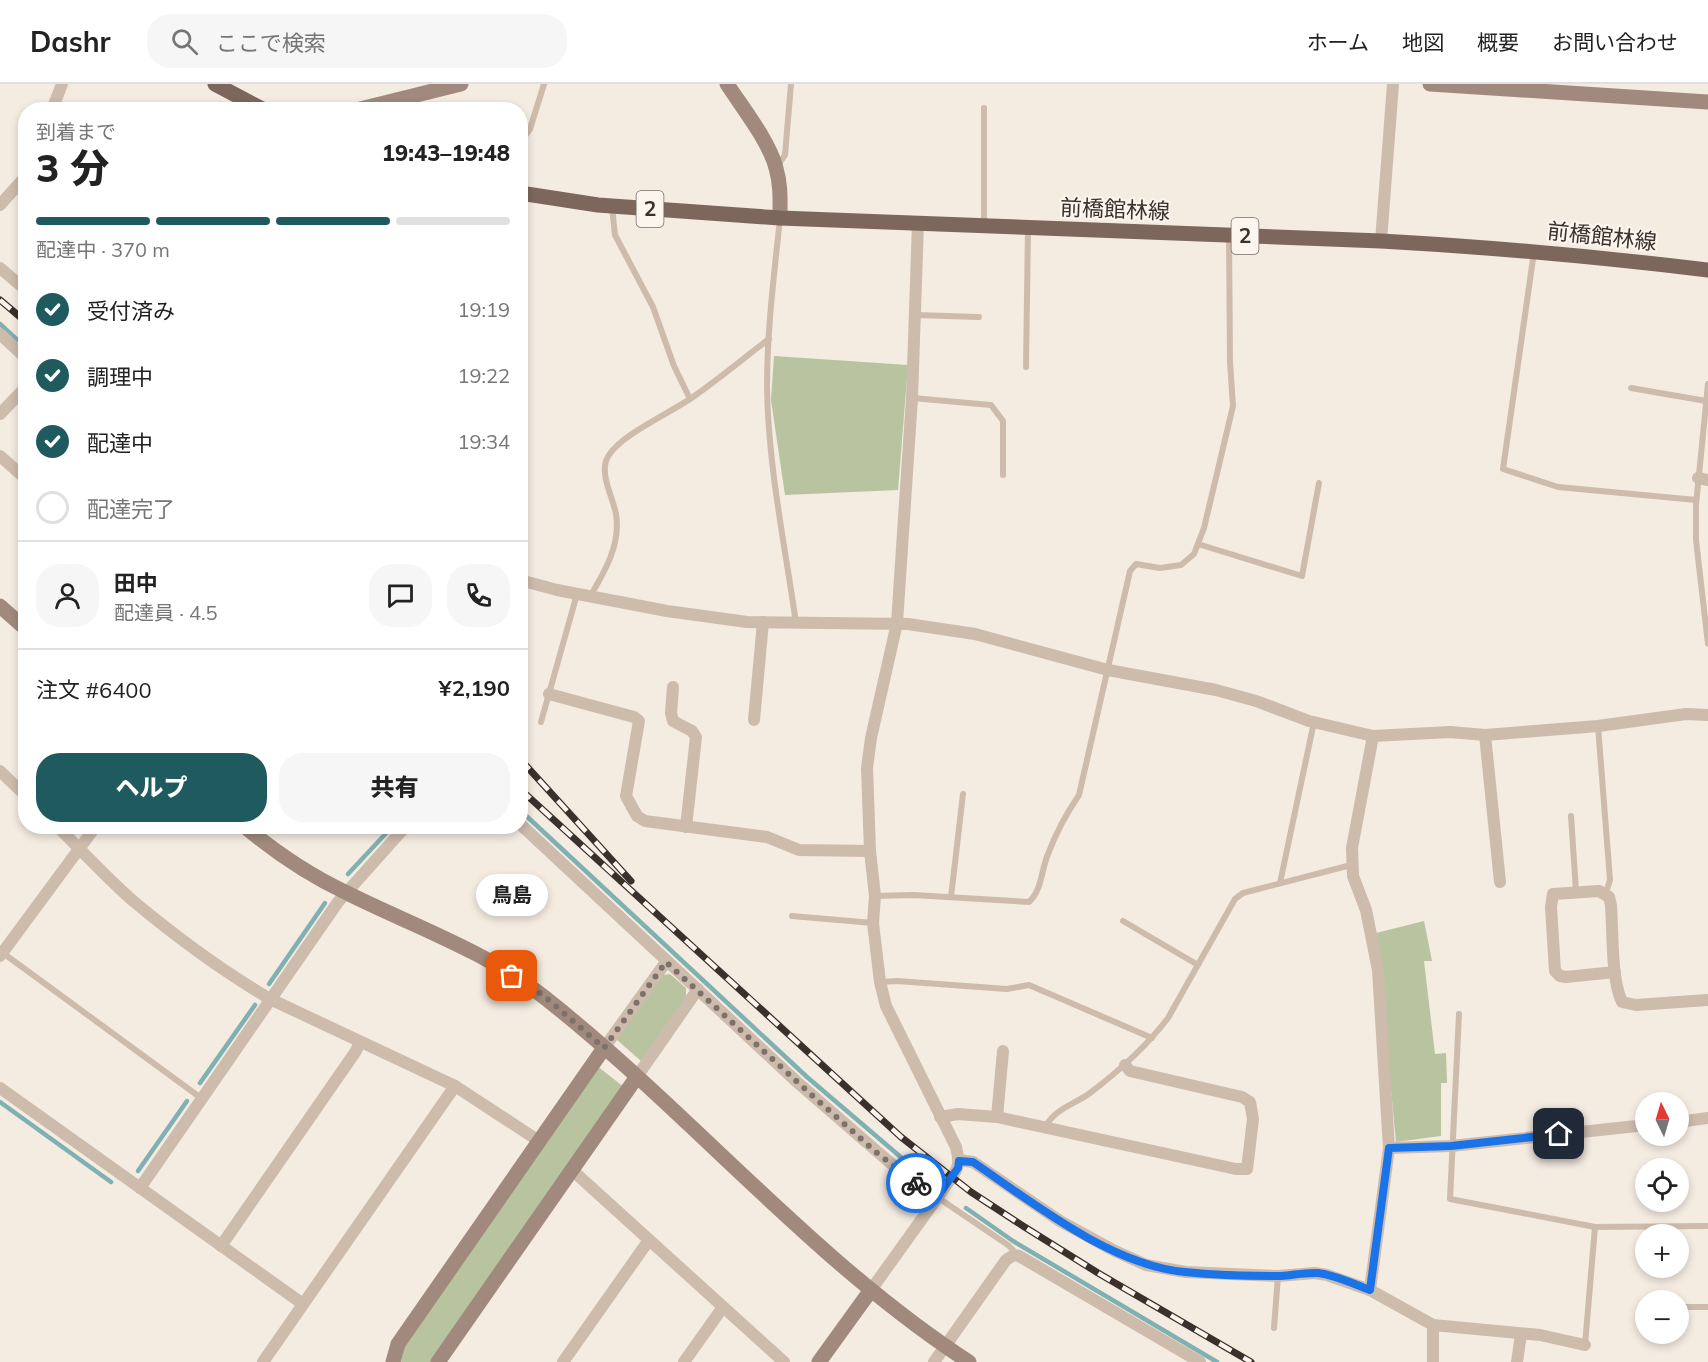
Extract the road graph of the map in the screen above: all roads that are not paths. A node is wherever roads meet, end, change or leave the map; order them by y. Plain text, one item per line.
1 (62, 84) edge
2 (215, 84) edge
3 (461, 84) edge
4 (544, 84) edge
5 (727, 84) edge
6 (791, 84) edge
7 (1394, 84) edge
8 (1430, 84) edge
9 (425, 88) edge
10 (55, 102) edge
11 (249, 102) edge
12 (381, 102) edge
13 (1708, 102) edge
14 (984, 108) dead end
15 (528, 132) edge
16 (776, 168) junction
17 (18, 185) edge
18 (528, 194) edge
19 (0, 205) edge
20 (612, 206) junction
21 (780, 218) junction
22 (918, 223) junction
23 (984, 226) junction
24 (1028, 228) junction
25 (1229, 236) junction
26 (1381, 241) junction
27 (1534, 252) junction
28 (0, 268) edge
29 (1708, 270) edge
30 (18, 283) edge
31 (915, 315) junction
32 (979, 316) dead end
33 (0, 334) edge
34 (769, 339) junction
35 (18, 351) edge
36 (1026, 368) dead end
37 (1708, 384) edge
38 (1631, 388) dead end
39 (18, 395) edge
40 (912, 398) junction
41 (690, 399) junction
42 (1706, 401) junction
43 (1707, 409) edge
44 (0, 414) edge
45 (0, 456) edge
46 (18, 472) edge
47 (1003, 475) dead end
48 (1703, 479) edge
49 (1319, 483) dead end
50 (1696, 500) junction
51 (1198, 544) junction
52 (528, 582) edge
53 (577, 593) junction
54 (591, 595) junction
55 (0, 606) edge
56 (18, 622) edge
57 (763, 622) junction
58 (796, 623) junction
59 (897, 623) junction
60 (1708, 644) edge
61 (1108, 670) junction
62 (673, 687) dead end
63 (549, 694) junction
64 (1708, 715) edge
65 (754, 720) dead end
66 (541, 722) dead end
67 (1314, 722) junction
68 (1598, 726) junction
69 (1485, 735) junction
70 (1373, 736) junction
71 (1, 774) edge
72 (18, 789) edge
73 (963, 794) dead end
74 (1571, 816) dead end
75 (686, 827) junction
76 (528, 832) edge
77 (65, 834) edge
78 (90, 834) edge
79 (255, 834) edge
80 (399, 834) edge
81 (79, 849) junction
82 (870, 851) junction
83 (1351, 865) junction
84 (1500, 882) dead end
85 (1280, 883) junction
86 (1576, 891) junction
87 (345, 893) junction
88 (1605, 895) junction
89 (875, 896) junction
90 (951, 897) junction
91 (792, 916) dead end
92 (1123, 921) dead end
93 (873, 923) junction
94 (1, 954) edge
95 (666, 962) junction
96 (1198, 965) junction
97 (1615, 972) junction
98 (880, 982) junction
99 (698, 989) junction
100 (270, 999) junction
101 (1708, 1000) edge
102 (1459, 1014) dead end
103 (1152, 1038) junction
104 (360, 1042) junction
105 (604, 1048) junction
106 (1004, 1051) dead end
107 (1125, 1065) junction
108 (636, 1078) junction
109 (455, 1086) junction
110 (0, 1088) edge
111 (201, 1098) junction
112 (940, 1117) junction
113 (997, 1117) junction
114 (1708, 1119) edge
115 (1689, 1121) edge
116 (1046, 1126) junction
117 (1635, 1126) edge
118 (539, 1141) junction
119 (1451, 1146) junction
120 (1389, 1148) junction
121 (959, 1161) junction
122 (572, 1170) junction
123 (140, 1188) junction
124 (937, 1197) junction
125 (1708, 1226) edge
126 (1595, 1227) junction
127 (649, 1240) junction
128 (220, 1246) junction
129 (1014, 1255) junction
130 (1278, 1276) junction
131 (871, 1290) junction
132 (1370, 1290) junction
133 (303, 1304) junction
134 (723, 1307) junction
135 (1689, 1307) edge
136 (1708, 1307) edge
137 (1433, 1325) junction
138 (1274, 1328) dead end
139 (1521, 1334) junction
140 (1586, 1345) joint
141 (945, 1346) junction
142 (263, 1362) edge
143 (393, 1362) edge
144 (438, 1362) edge
145 (563, 1362) edge
146 (684, 1362) edge
147 (784, 1362) edge
148 (819, 1362) edge
149 (934, 1362) edge
150 (969, 1362) edge
151 (1200, 1362) edge
152 (1433, 1362) edge
153 (1517, 1362) edge

1 - 10 street
2 - 11 main road
3 - 9 street
4 - 15 lane
5 - 16 street
6 - 16 lane
7 - 26 street
8 - 13 street
9 - 12 street
14 - 23 lane
16 - 21 street
17 - 19 street
18 - 20 main road, 前橋館林線 / 2
20 - 21 main road, 前橋館林線 / 2
20 - 41 lane
21 - 22 main road, 前橋館林線 / 2
21 - 34 lane
22 - 23 main road, 前橋館林線 / 2
22 - 31 street
23 - 24 main road, 前橋館林線 / 2
24 - 25 main road, 前橋館林線 / 2
24 - 36 lane
25 - 26 main road, 前橋館林線 / 2
25 - 51 lane
26 - 27 main road, 前橋館林線 / 2
27 - 29 main road, 前橋館林線 / 2
27 - 50 lane
28 - 30 street
31 - 32 lane
31 - 40 street
33 - 35 street
34 - 41 lane
34 - 58 lane
37 - 42 lane
38 - 42 lane
39 - 44 street
40 - 47 lane
40 - 59 street
41 - 54 lane
42 - 43 lane
43 - 48 lane
45 - 46 street
48 - 50 lane
49 - 51 lane
50 - 60 lane
51 - 61 lane
52 - 53 street
53 - 54 street
53 - 63 lane
54 - 57 street
55 - 56 street
57 - 58 street
57 - 65 street
58 - 59 street
59 - 61 street
59 - 82 street
61 - 67 street
61 - 90 lane
62 - 75 street
63 - 66 lane
63 - 75 street
64 - 68 street
67 - 70 street
67 - 85 lane
68 - 69 street
68 - 88 lane
69 - 70 street
69 - 84 street
70 - 83 street
71 - 72 street
73 - 90 lane
74 - 86 lane
75 - 82 street
76 - 95 street
77 - 81 street
78 - 81 street
79 - 87 street
80 - 87 street
81 - 94 street
81 - 100 street
82 - 89 street
83 - 85 lane
83 - 120 street
85 - 96 lane
86 - 88 street
86 - 97 street
87 - 100 street
87 - 105 street
88 - 97 street
89 - 90 lane
89 - 93 street
91 - 93 lane
92 - 96 lane
93 - 98 street
94 - 111 lane
95 - 99 street
95 - 105 street
96 - 103 lane
97 - 101 street
98 - 103 lane
98 - 112 street
99 - 108 street
99 - 124 street
100 - 104 street
100 - 111 street
102 - 119 lane
103 - 107 lane
104 - 109 street
104 - 128 street
105 - 108 street
105 - 118 street
106 - 113 street
107 - 116 lane
107 - 116 street
108 - 122 street
108 - 131 street
109 - 118 street
109 - 133 street
110 - 123 street
111 - 123 street
112 - 113 street
112 - 121 street
113 - 116 street
114 - 115 street
117 - 119 street
118 - 143 street
119 - 120 street
119 - 126 lane
120 - 132 street
121 - 124 street
121 - 130 street
122 - 127 street
122 - 144 street
123 - 128 street
124 - 129 lane
124 - 131 street
125 - 126 lane
126 - 140 lane
127 - 134 street
127 - 145 street
128 - 133 street
129 - 141 street
129 - 151 street
130 - 132 street
130 - 138 lane
131 - 141 street
131 - 148 street
132 - 137 street
133 - 142 street
134 - 146 street
134 - 147 street
135 - 136 lane
137 - 139 street
137 - 152 street
139 - 140 street
139 - 153 street
141 - 149 street
141 - 150 street

